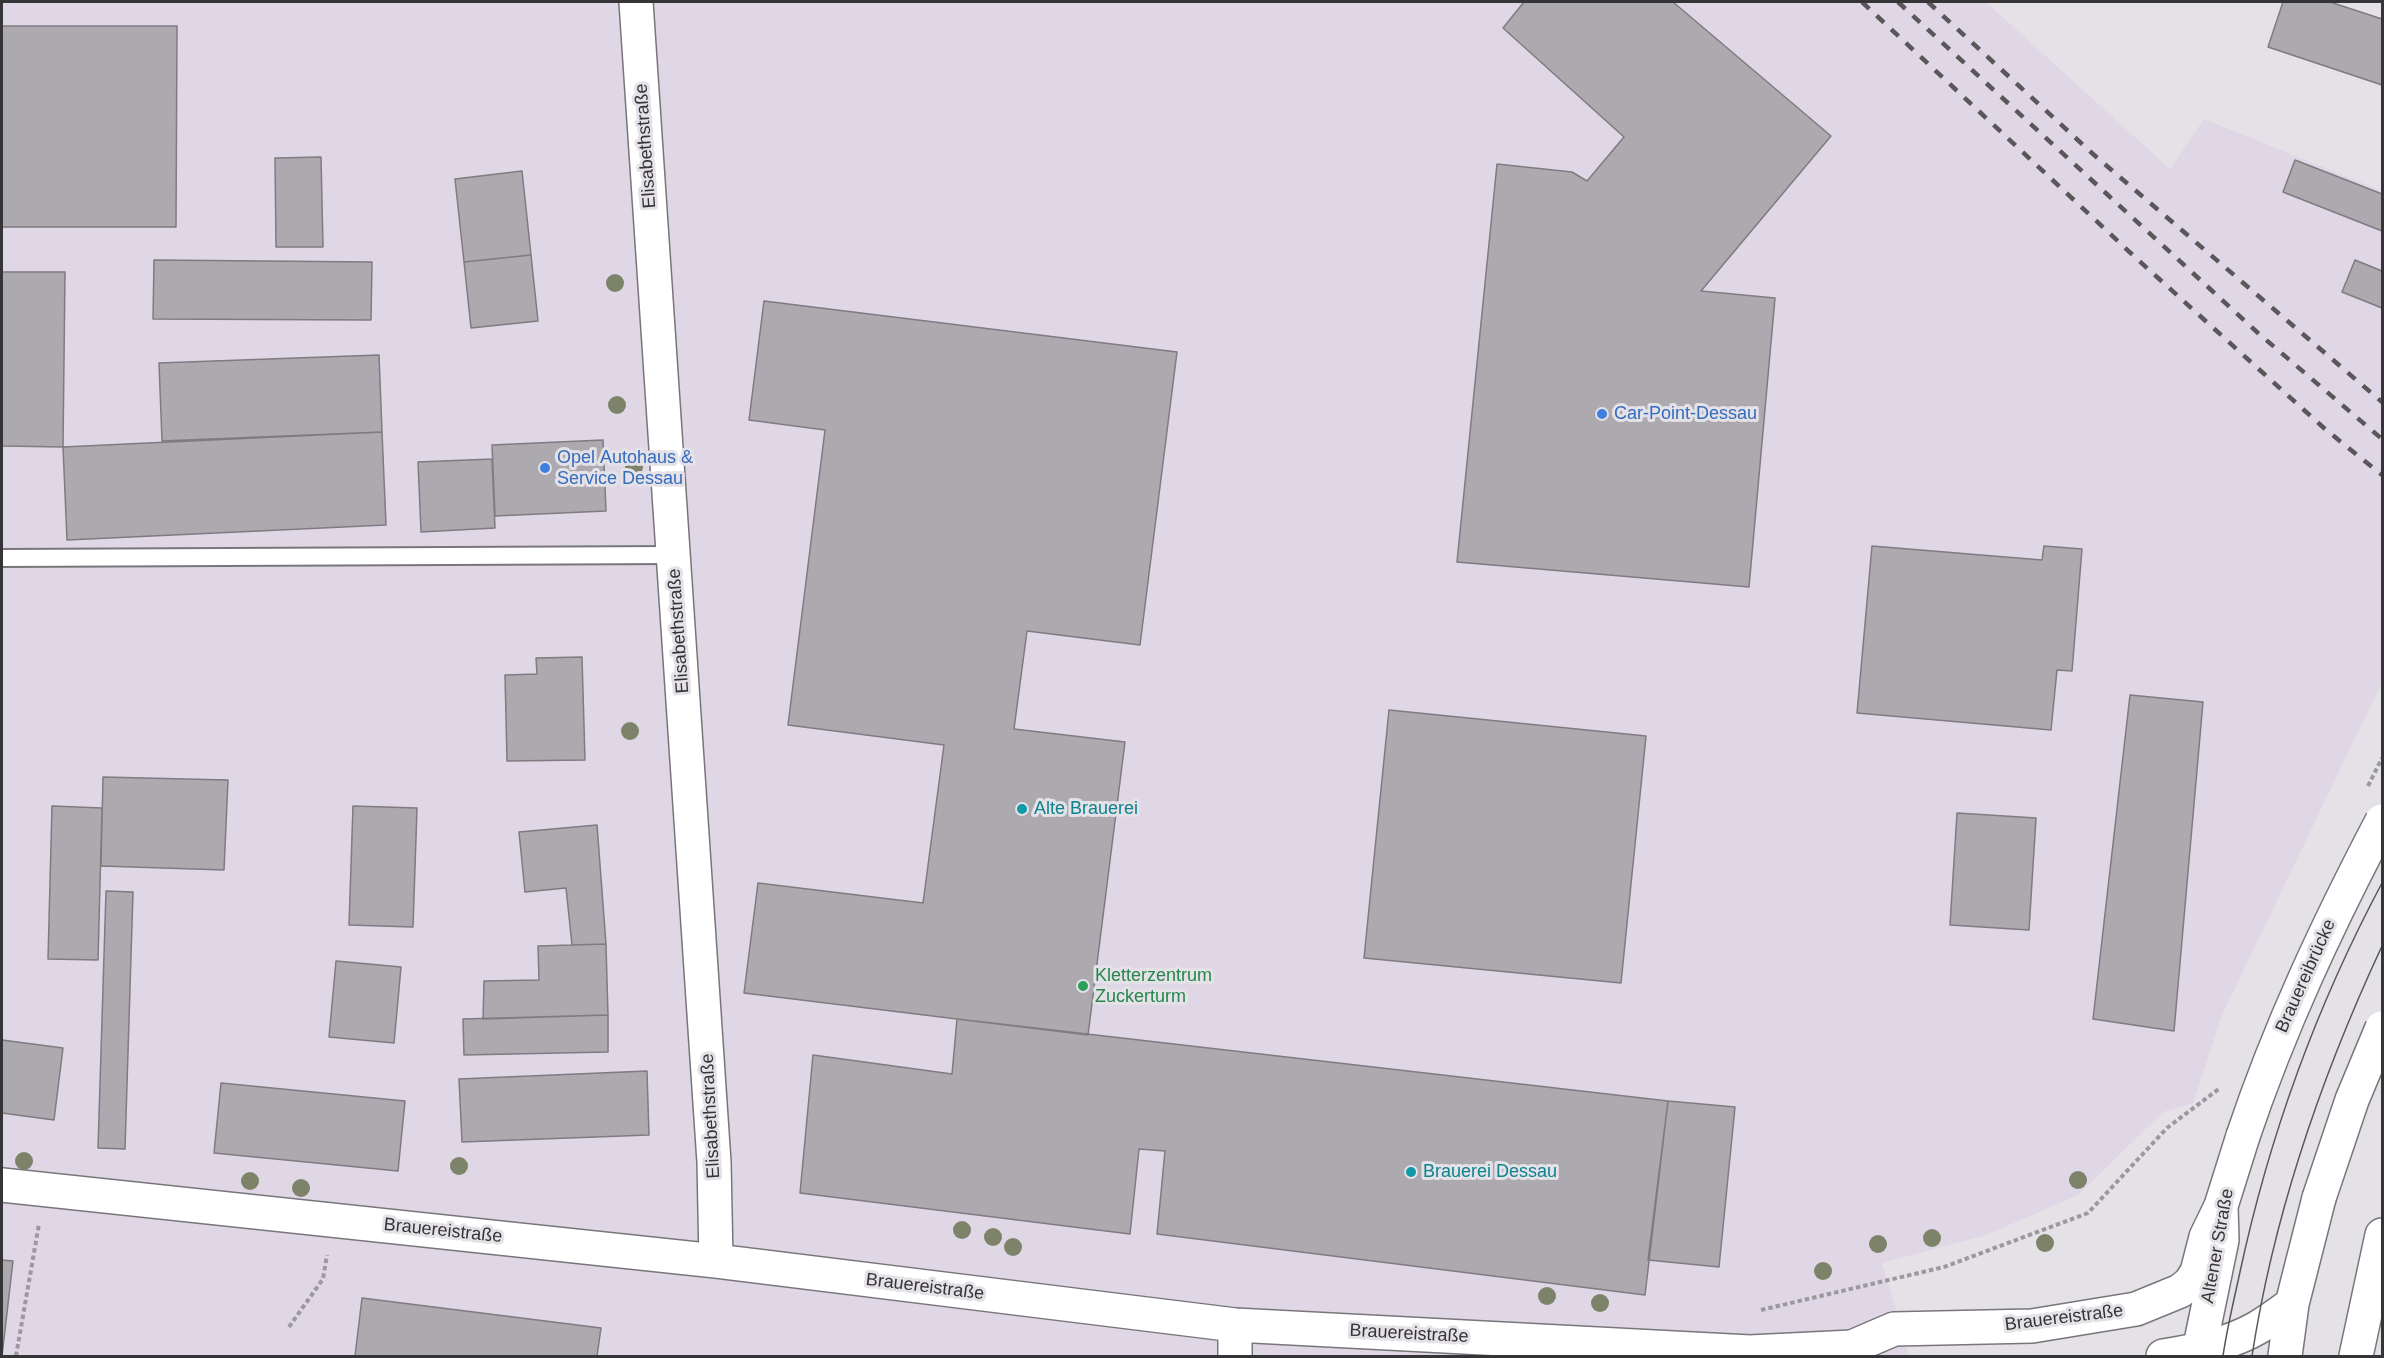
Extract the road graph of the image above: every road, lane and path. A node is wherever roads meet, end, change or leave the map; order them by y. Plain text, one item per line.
1 (636, 2) edge
2 (674, 555) junction
3 (2, 558) edge
4 (2382, 821) edge
5 (2382, 1028) edge
6 (2228, 1082) dead end
7 (2243, 1136) joint
8 (2, 1185) edge
9 (45, 1190) junction
10 (2221, 1206) junction
11 (334, 1219) junction
12 (2382, 1235) edge
13 (716, 1261) junction
14 (2292, 1304) junction
15 (1761, 1310) dead end
16 (289, 1327) dead end
17 (1235, 1341) edge
18 (1862, 1352) edge
19 (2199, 1353) edge
20 (16, 1356) edge
21 (2163, 1356) edge
22 (2285, 1356) edge
23 (2355, 1356) edge

1 - 2 street, Elisabethstraße
2 - 3 lane
2 - 13 street, Elisabethstraße
4 - 7 street, Brauereibrücke, bridge
5 - 14 street, bridge
6 - 15 path
7 - 10 street, Altener Straße
8 - 9 street, Brauereistraße
9 - 11 street, Brauereistraße
9 - 20 path
10 - 18 street, Brauereistraße
10 - 19 street, Altener Straße
11 - 13 street, Brauereistraße
11 - 16 path
12 - 23 street
13 - 17 street, Brauereistraße
14 - 19 street
14 - 22 street
17 - 18 street, Brauereistraße
19 - 21 street

